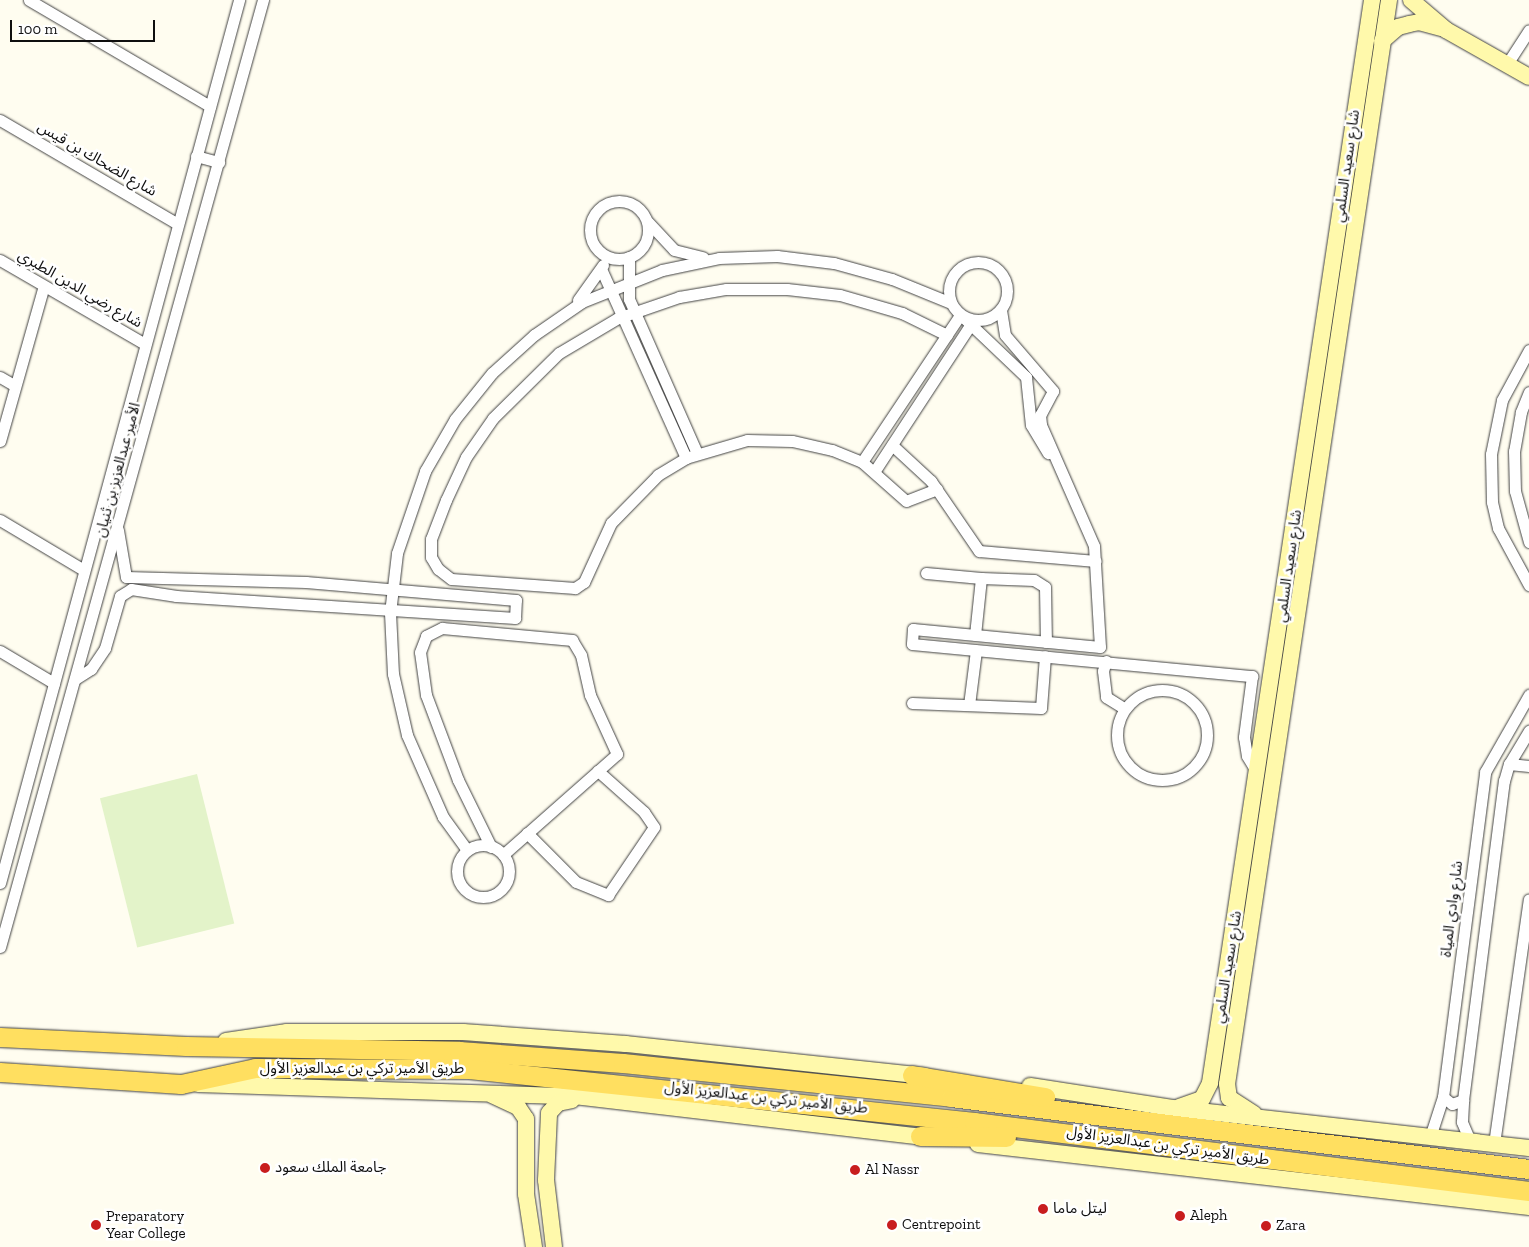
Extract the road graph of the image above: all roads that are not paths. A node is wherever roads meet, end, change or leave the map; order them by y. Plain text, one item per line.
1 (29, 0) edge
2 (238, 0) edge
3 (262, 0) edge
4 (1372, 0) edge
5 (1389, 0) edge
6 (1411, 0) edge
7 (1446, 30) junction
8 (1529, 30) edge
9 (1382, 41) junction
10 (1507, 64) junction
11 (1529, 77) edge
12 (210, 106) junction
13 (0, 120) edge
14 (196, 156) junction
15 (218, 162) junction
16 (648, 222) junction
17 (178, 224) junction
18 (606, 256) junction
19 (629, 257) junction
20 (719, 258) junction
21 (0, 260) edge
22 (602, 271) junction
23 (627, 282) junction
24 (44, 286) junction
25 (609, 290) junction
26 (951, 303) junction
27 (1001, 310) junction
28 (635, 312) junction
29 (622, 317) junction
30 (558, 318) junction
31 (965, 319) junction
32 (947, 335) junction
33 (145, 344) junction
34 (1529, 350) edge
35 (0, 377) edge
36 (14, 384) junction
37 (1529, 392) edge
38 (0, 441) edge
39 (892, 445) junction
40 (697, 453) junction
41 (686, 458) junction
42 (862, 462) junction
43 (874, 472) junction
44 (1066, 479) junction
45 (936, 489) junction
46 (0, 520) edge
47 (117, 528) junction
48 (1529, 542) edge
49 (1096, 561) junction
50 (84, 570) junction
51 (926, 573) dead end
52 (186, 578) junction
53 (981, 578) junction
54 (1529, 585) edge
55 (392, 588) junction
56 (182, 596) junction
57 (391, 610) junction
58 (975, 635) junction
59 (1046, 642) junction
60 (0, 650) edge
61 (976, 650) junction
62 (1045, 656) junction
63 (1106, 662) junction
64 (75, 680) junction
65 (54, 683) junction
66 (1529, 695) edge
67 (912, 703) dead end
68 (969, 705) junction
69 (1125, 709) junction
70 (1529, 730) edge
71 (1509, 764) junction
72 (1529, 766) edge
73 (598, 771) junction
74 (1259, 775) junction
75 (527, 833) junction
76 (491, 847) junction
77 (467, 850) junction
78 (503, 855) junction
79 (1471, 879) junction
80 (1491, 882) junction
81 (0, 883) edge
82 (1529, 899) edge
83 (1468, 902) junction
84 (1487, 905) junction
85 (0, 947) edge
86 (1524, 956) edge
87 (0, 1025) edge
88 (9, 1038) edge
89 (1450, 1040) junction
90 (1470, 1042) junction
91 (186, 1046) junction
92 (1212, 1070) junction
93 (0, 1072) edge
94 (1229, 1072) junction
95 (912, 1075) junction
96 (181, 1084) junction
97 (483, 1091) junction
98 (583, 1097) junction
99 (1443, 1097) junction
100 (1463, 1100) junction
101 (1172, 1108) junction
102 (1264, 1118) junction
103 (1203, 1129) junction
104 (920, 1136) junction
105 (1430, 1136) junction
106 (1470, 1142) junction
107 (1494, 1144) junction
108 (1175, 1146) junction
109 (1529, 1148) edge
110 (546, 1156) junction
111 (1529, 1169) edge
112 (1529, 1191) edge
113 (526, 1194) junction
114 (1529, 1207) edge
115 (534, 1247) edge
116 (554, 1247) edge

1 - 12 street
2 - 12 street, الأمير عبدالعزيز بن ثنيان
3 - 15 street, الأمير عبدالعزيز بن ثنيان
4 - 74 street, شارع سعيد السلمي
5 - 9 street, شارع سعيد السلمي
6 - 7 street
7 - 9 street
7 - 10 street
8 - 10 street
9 - 94 street, شارع سعيد السلمي
10 - 11 street
12 - 14 street, الأمير عبدالعزيز بن ثنيان
13 - 17 street, شارع الضحاك بن قيس
14 - 15 street
14 - 17 street, الأمير عبدالعزيز بن ثنيان
15 - 47 street, الأمير عبدالعزيز بن ثنيان
16 - 18 street
16 - 19 street
16 - 20 street
17 - 33 street, الأمير عبدالعزيز بن ثنيان
18 - 19 street
18 - 22 street
19 - 23 street
20 - 23 street
20 - 26 street
21 - 24 street, شارع رضي الدين الطبري
22 - 25 street
22 - 30 street
23 - 25 street
23 - 28 street
24 - 33 street, شارع رضي الدين الطبري
24 - 36 street
25 - 29 street
25 - 30 street
26 - 27 street
26 - 31 street
27 - 31 street
27 - 44 street
28 - 29 street
28 - 32 street
28 - 40 street
29 - 41 street
29 - 41 street
30 - 55 street
31 - 32 street
31 - 39 street
31 - 44 street
32 - 42 street
33 - 50 street, الأمير عبدالعزيز بن ثنيان
34 - 54 street
35 - 36 street
36 - 38 street
37 - 48 street
39 - 43 street
39 - 45 street
40 - 41 street
40 - 42 street
42 - 43 street
43 - 45 street
44 - 49 street
45 - 49 street
46 - 50 street
47 - 52 street
47 - 64 street, الأمير عبدالعزيز بن ثنيان
49 - 59 street
50 - 65 street, الأمير عبدالعزيز بن ثنيان
51 - 53 street
52 - 55 street
52 - 56 street
53 - 58 street
53 - 59 street
55 - 57 street
55 - 57 street
56 - 57 street
56 - 64 street
57 - 77 street
58 - 59 street
58 - 61 street
60 - 65 street
61 - 62 street
61 - 68 street
62 - 63 street
62 - 68 street
63 - 69 street
63 - 74 street
64 - 85 street, الأمير عبدالعزيز بن ثنيان
65 - 81 street, الأمير عبدالعزيز بن ثنيان
66 - 79 street, شارع وادي المياة
67 - 68 street
69 - 69 street
70 - 71 street
71 - 72 street
71 - 80 street
73 - 75 street
73 - 75 street
73 - 76 street
74 - 92 street, شارع سعيد السلمي
75 - 78 street
76 - 77 street
76 - 78 street
77 - 78 street
79 - 80 street
79 - 83 street, شارع وادي المياة
80 - 84 street
82 - 86 street
83 - 84 street
83 - 89 street, شارع وادي المياة
84 - 90 street
86 - 107 street
87 - 88 street
88 - 91 main road, طريق الأمير تركي بن عبدالعزيز الأول
89 - 90 street
89 - 99 street, شارع وادي المياة
90 - 100 street
91 - 95 street
91 - 103 main road, طريق الأمير تركي بن عبدالعزيز الأول
92 - 94 street
92 - 101 street, شارع سعيد السلمي
93 - 96 main road, طريق الأمير تركي بن عبدالعزيز الأول
94 - 102 street, شارع سعيد السلمي
95 - 101 street
95 - 103 main road
96 - 97 street
96 - 108 main road, طريق الأمير تركي بن عبدالعزيز الأول
97 - 98 street
97 - 113 street
98 - 104 street
98 - 110 street
99 - 100 street
99 - 105 street, شارع وادي المياة
100 - 106 street
101 - 102 street
102 - 105 street
103 - 111 main road, طريق الأمير تركي بن عبدالعزيز الأول
104 - 108 main road
104 - 114 street
105 - 106 street
106 - 107 street
107 - 109 street
108 - 112 main road, طريق الأمير تركي بن عبدالعزيز الأول
110 - 113 street
110 - 116 street
113 - 115 street

